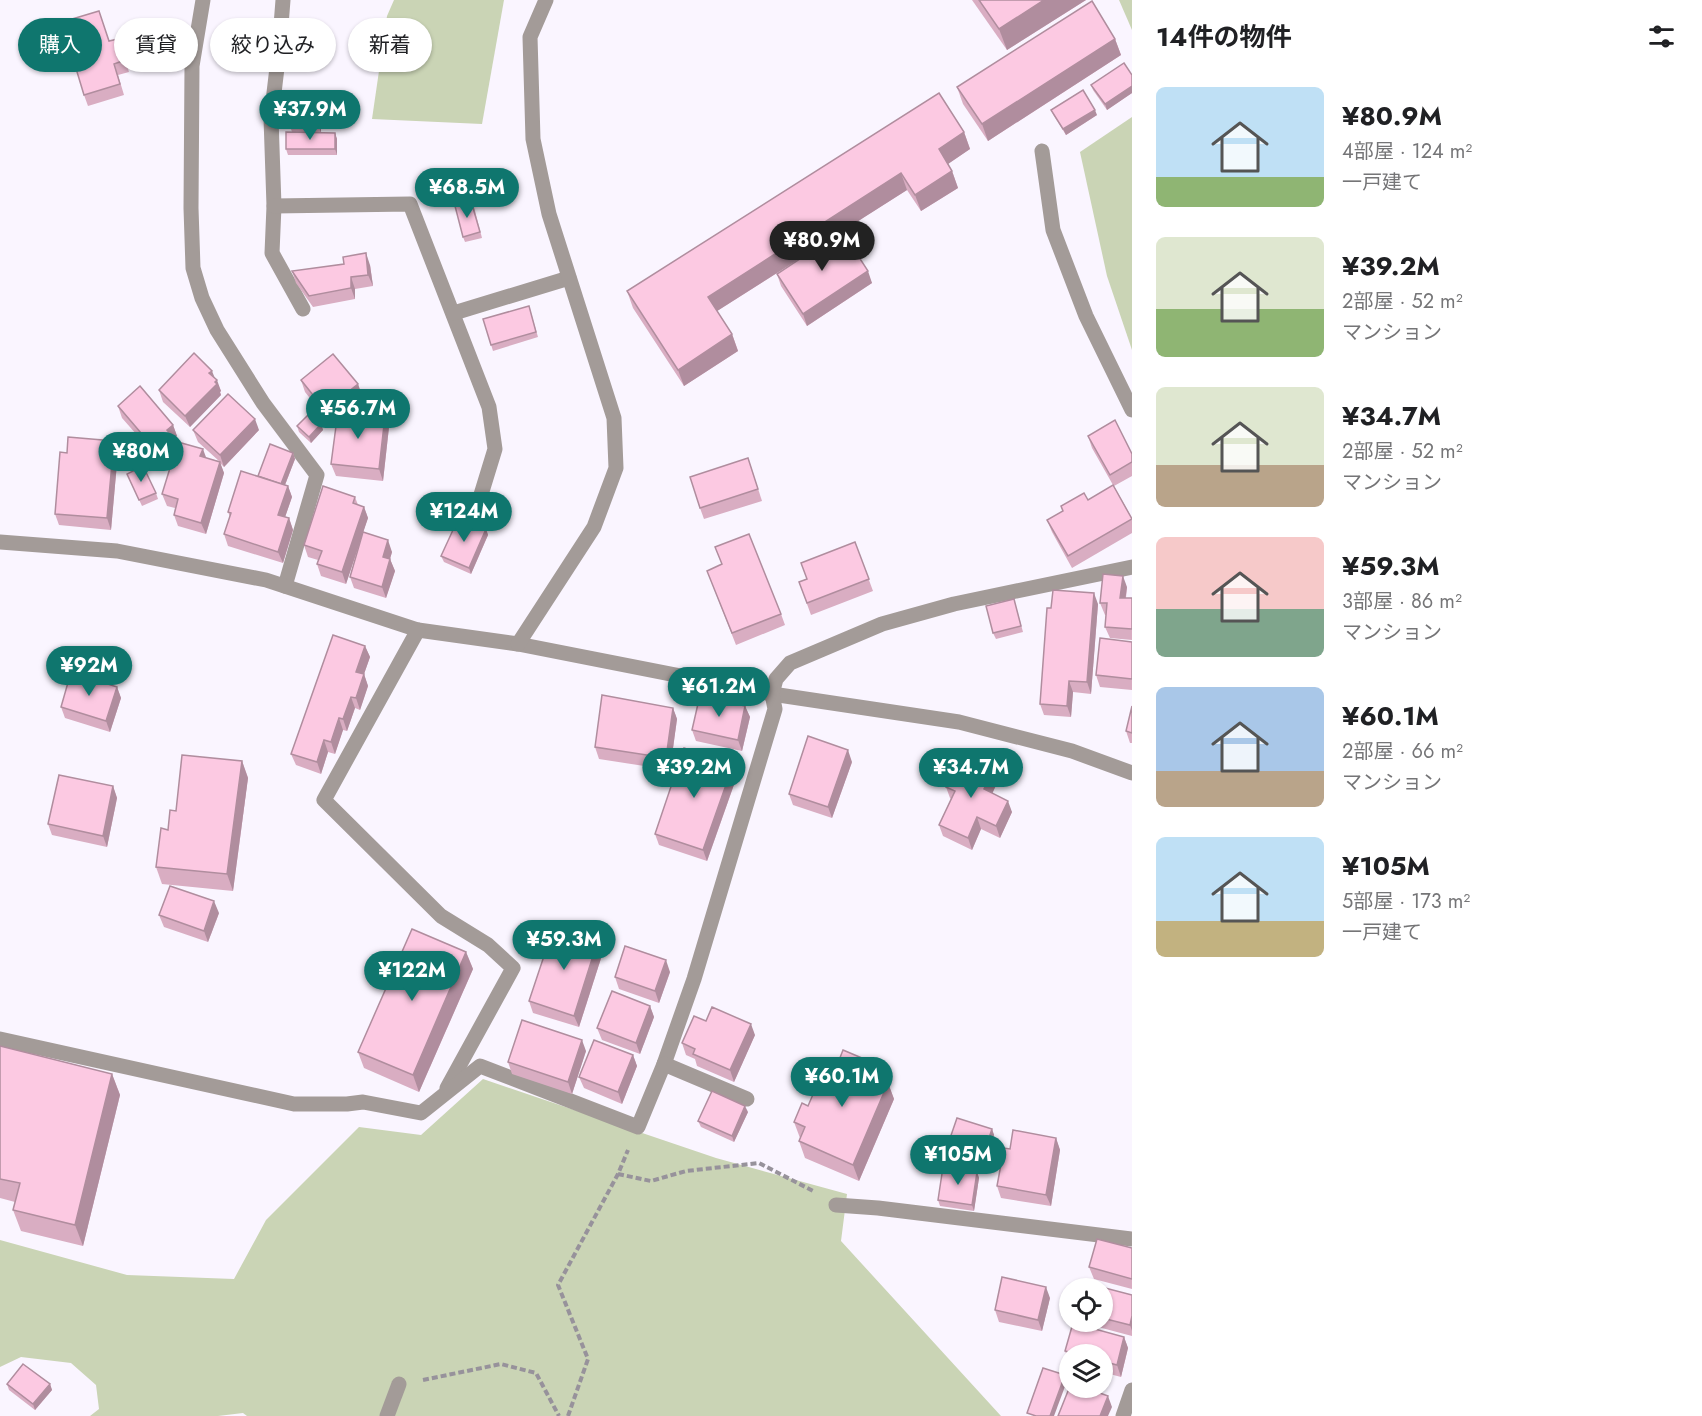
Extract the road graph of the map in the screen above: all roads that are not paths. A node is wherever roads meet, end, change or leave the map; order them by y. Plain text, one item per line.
1 (203, 0) edge
2 (283, 0) edge
3 (546, 0) edge
4 (1042, 151) dead end
5 (274, 206) junction
6 (569, 278) junction
7 (303, 309) dead end
8 (454, 313) junction
9 (1132, 410) edge
10 (476, 510) dead end
11 (0, 542) edge
12 (1132, 567) edge
13 (285, 586) junction
14 (418, 630) junction
15 (518, 644) junction
16 (772, 694) junction
17 (1132, 773) edge
18 (0, 1039) edge
19 (664, 1064) junction
20 (445, 1093) junction
21 (747, 1099) dead end
22 (836, 1205) road end
23 (1132, 1239) edge
24 (399, 1384) road end
25 (1132, 1390) edge
26 (387, 1416) edge
27 (1123, 1416) edge

1 - 13 street
2 - 5 street
3 - 6 street
4 - 9 street
5 - 7 street
5 - 8 street
6 - 8 street
6 - 15 street
8 - 10 street
11 - 13 street
12 - 16 street
13 - 14 street
14 - 15 street
14 - 20 street
15 - 16 street
16 - 17 street
16 - 19 street
18 - 20 street
19 - 20 street
19 - 21 street
22 - 23 street
24 - 26 street
25 - 27 street

